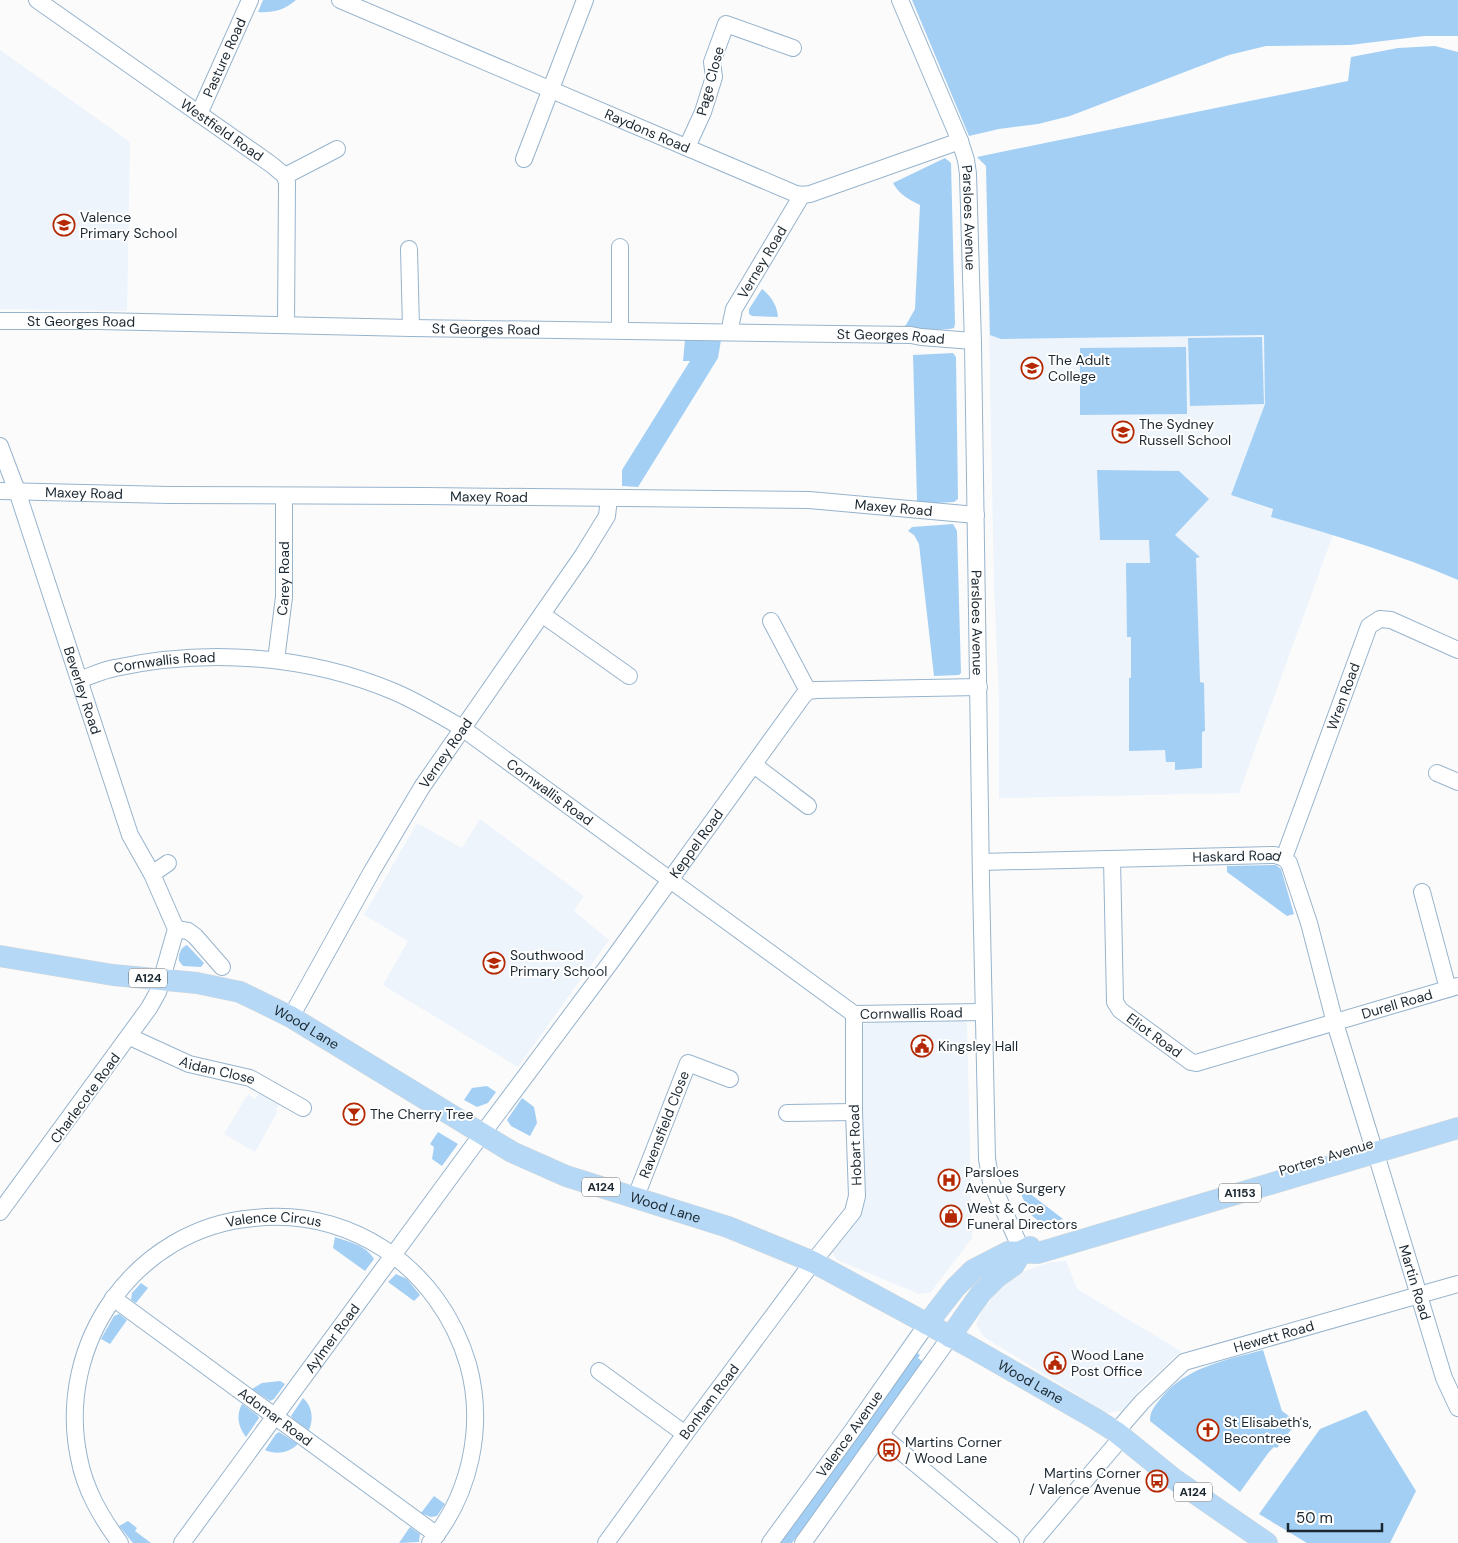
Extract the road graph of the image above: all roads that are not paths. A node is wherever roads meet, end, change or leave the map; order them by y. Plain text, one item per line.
1 (37, 0) edge
2 (250, 0) edge
3 (340, 0) edge
4 (585, 0) edge
5 (900, 0) edge
6 (793, 48) dead end
7 (550, 89) junction
8 (199, 114) junction
9 (960, 141) junction
10 (687, 147) junction
11 (337, 149) dead end
12 (524, 159) dead end
13 (285, 176) junction
14 (802, 195) junction
15 (620, 248) dead end
16 (409, 249) dead end
17 (0, 321) edge
18 (286, 325) junction
19 (411, 328) junction
20 (620, 330) junction
21 (730, 332) junction
22 (973, 341) junction
23 (0, 446) edge
24 (0, 491) edge
25 (17, 491) junction
26 (284, 496) junction
27 (610, 498) junction
28 (976, 515) junction
29 (543, 615) junction
30 (771, 621) dead end
31 (1458, 650) edge
32 (276, 660) junction
33 (629, 676) dead end
34 (79, 680) junction
35 (979, 687) junction
36 (808, 691) junction
37 (462, 728) junction
38 (754, 765) junction
39 (1437, 773) dead end
40 (1458, 782) edge
41 (808, 806) dead end
42 (1284, 858) junction
43 (1112, 859) junction
44 (981, 862) junction
45 (168, 863) dead end
46 (152, 874) junction
47 (670, 879) junction
48 (1422, 892) dead end
49 (176, 929) junction
50 (0, 956) edge
51 (222, 967) dead end
52 (160, 979) junction
53 (1453, 987) edge
54 (984, 1012) junction
55 (854, 1014) junction
56 (291, 1017) junction
57 (1336, 1023) junction
58 (130, 1037) junction
59 (730, 1080) dead end
60 (303, 1108) dead end
61 (854, 1112) junction
62 (787, 1113) dead end
63 (1458, 1118) edge
64 (1458, 1128) edge
65 (482, 1134) junction
66 (1374, 1148) junction
67 (636, 1199) junction
68 (2, 1206) edge
69 (1022, 1251) junction
70 (393, 1255) junction
71 (813, 1262) junction
72 (1458, 1284) edge
73 (1418, 1296) junction
74 (113, 1298) junction
75 (927, 1324) junction
76 (950, 1337) junction
77 (599, 1371) dead end
78 (1458, 1408) edge
79 (275, 1415) junction
80 (685, 1434) junction
81 (881, 1435) junction
82 (1119, 1435) junction
83 (434, 1539) edge
84 (120, 1543) edge
85 (182, 1543) edge
86 (606, 1543) edge
87 (770, 1543) edge
88 (803, 1543) edge
89 (1011, 1543) edge
90 (1032, 1543) edge
91 (1267, 1543) edge

1 - 8 street, Westfield Road
2 - 8 street, Pasture Road
3 - 7 street, Raydons Road
4 - 7 street
5 - 9 street, Parsloes Avenue
6 - 10 street, Page Close
7 - 10 street, Raydons Road
7 - 12 street
8 - 13 street, Westfield Road
9 - 14 street
9 - 22 street, Parsloes Avenue
10 - 14 street, Raydons Road
11 - 13 street
13 - 18 street
14 - 21 street, Verney Road
15 - 20 street
16 - 19 street
17 - 18 street, St Georges Road
18 - 19 street, St Georges Road
19 - 20 street, St Georges Road
20 - 21 street, St Georges Road
21 - 22 street, St Georges Road
22 - 28 street, Parsloes Avenue
23 - 25 street, Beverley Road
24 - 25 street, Maxey Road
25 - 26 street, Maxey Road
25 - 34 street, Beverley Road
26 - 27 street, Maxey Road
26 - 32 street, Carey Road
27 - 28 street, Maxey Road
27 - 29 street, Verney Road
28 - 35 street, Parsloes Avenue
29 - 33 street
29 - 37 street, Verney Road
30 - 36 street
31 - 42 street, Wren Road
32 - 34 street, Cornwallis Road
32 - 37 street, Cornwallis Road
34 - 46 street, Beverley Road
35 - 36 street
35 - 44 street, Parsloes Avenue
36 - 38 street, Keppel Road
37 - 47 street, Cornwallis Road
37 - 56 street, Verney Road
38 - 41 street
38 - 47 street, Keppel Road
39 - 40 street
42 - 43 street, Haskard Road
42 - 57 street, Haskard Road
43 - 44 street, Haskard Road
43 - 57 street, Eliot Road
44 - 54 street, Parsloes Avenue
45 - 46 street
46 - 49 street, Beverley Road
47 - 55 street, Cornwallis Road
47 - 65 street, Keppel Road
48 - 53 street
49 - 51 street
49 - 52 street
50 - 52 main road, Wood Lane / A124
52 - 56 main road, Wood Lane / A124
52 - 58 street, Charlecote Road
53 - 57 street, Durell Road
54 - 55 street, Cornwallis Road
54 - 69 street, Parsloes Avenue
55 - 61 street, Hobart Road
56 - 65 main road, Wood Lane / A124
57 - 66 street, Haskard Road
58 - 60 street, Aidan Close
58 - 68 street, Charlecote Road
59 - 67 street, Ravensfield Close
61 - 62 street
61 - 71 street, Hobart Road
63 - 66 main road, Porters Avenue / A1153
64 - 66 main road, Porters Avenue / A1153
65 - 67 main road, Wood Lane / A124
65 - 70 street, Aylmer Road
66 - 69 main road, Porters Avenue / A1153
66 - 73 street, Martin Road
67 - 71 main road, Wood Lane / A124
69 - 75 main road, Porters Avenue / A1153
69 - 76 main road
70 - 74 street, Valence Circus
70 - 79 street, Aylmer Road
70 - 83 street, Valence Circus
71 - 75 main road, Wood Lane / A124
71 - 80 street, Bonham Road
72 - 73 street, Hewett Road
73 - 78 street, Martin Road
73 - 82 street, Hewett Road
74 - 79 street, Adomar Road
74 - 84 street, Valence Circus
75 - 76 main road, Wood Lane / A124
75 - 87 street, Valence Avenue
76 - 81 street, Valence Avenue
76 - 82 main road, Wood Lane / A124
77 - 80 street
79 - 83 street, Adomar Road
79 - 85 street, Aylmer Road
80 - 86 street, Bonham Road
81 - 88 street, Valence Avenue
81 - 89 street
82 - 90 street, Hewett Road
82 - 91 main road, Wood Lane / A124

